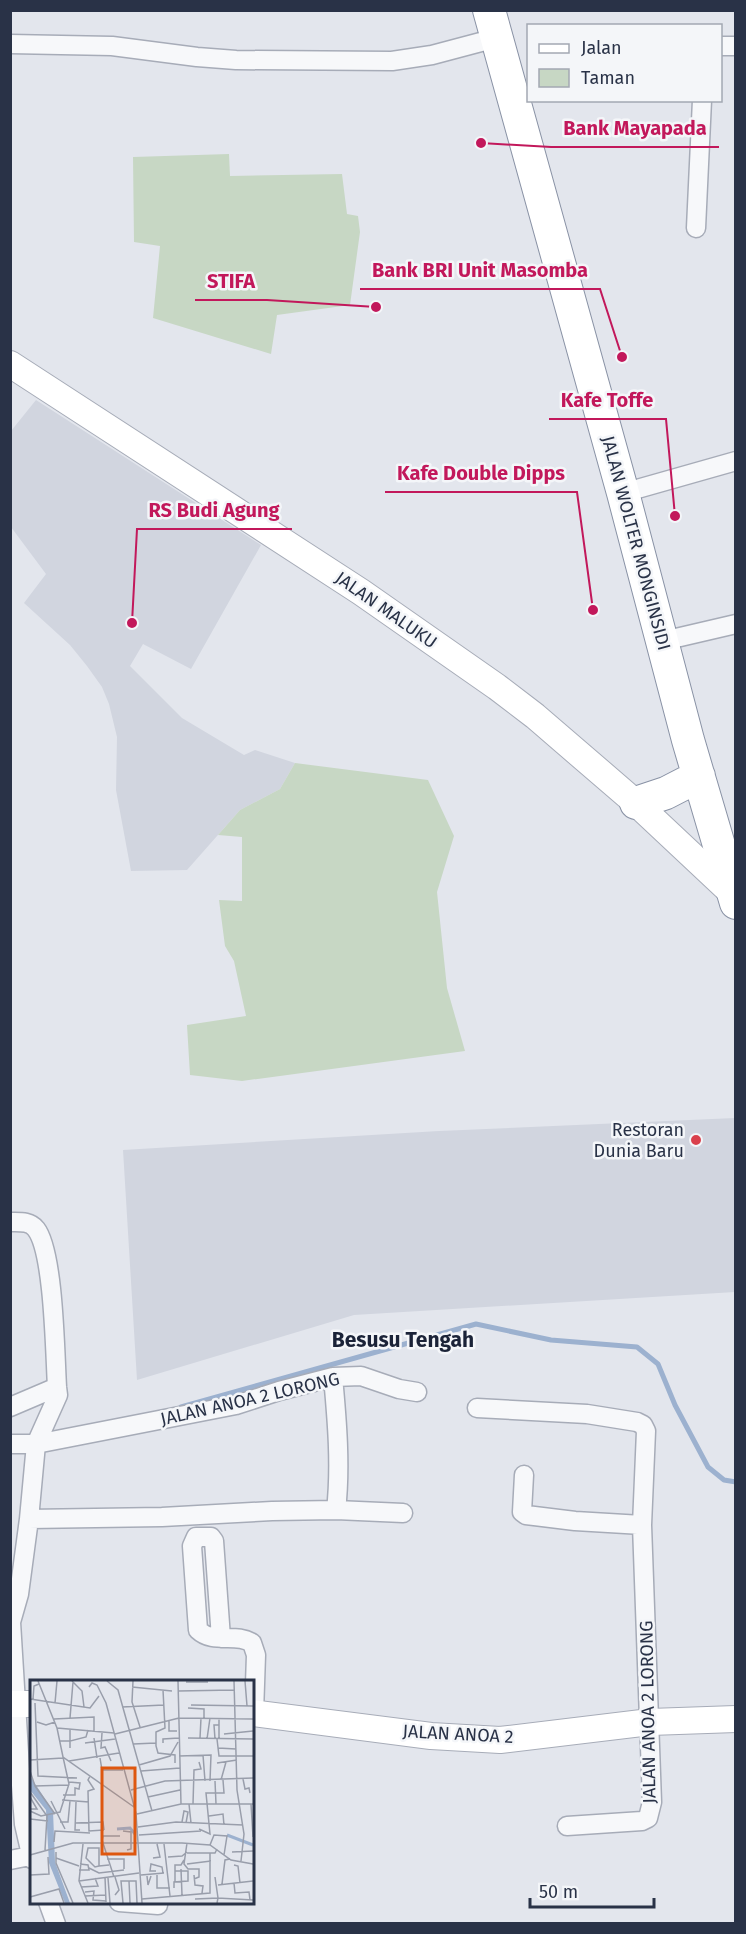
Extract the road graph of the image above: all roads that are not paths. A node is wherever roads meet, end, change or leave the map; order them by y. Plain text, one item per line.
1 (492, 24) edge
2 (10, 44) edge
3 (702, 102) edge
4 (696, 228) dead end
5 (10, 364) edge
6 (735, 461) edge
7 (623, 493) junction
8 (735, 624) edge
9 (663, 641) junction
10 (699, 776) junction
11 (636, 803) junction
12 (734, 898) edge
13 (10, 1222) edge
14 (333, 1377) junction
15 (58, 1391) junction
16 (417, 1392) dead end
17 (10, 1407) edge
18 (477, 1408) dead end
19 (10, 1444) edge
20 (36, 1444) junction
21 (524, 1475) dead end
22 (336, 1510) junction
23 (403, 1513) dead end
24 (29, 1519) junction
25 (642, 1525) junction
26 (15, 1594) edge
27 (221, 1638) junction
28 (254, 1680) edge
29 (19, 1704) edge
30 (254, 1713) edge
31 (735, 1719) edge
32 (650, 1722) junction
33 (567, 1826) dead end
34 (30, 1853) edge
35 (30, 1858) edge
36 (10, 1860) edge
37 (49, 1904) edge
38 (145, 1904) edge
39 (158, 1905) dead end
40 (56, 1923) edge

1 - 2 street
1 - 7 highway, JALAN WOLTER MONGINSIDI
3 - 4 street
5 - 11 main road, JALAN MALUKU
6 - 7 street
7 - 9 highway, JALAN WOLTER MONGINSIDI
8 - 9 street
9 - 10 highway, JALAN WOLTER MONGINSIDI
10 - 11 highway
10 - 12 highway, JALAN WOLTER MONGINSIDI
11 - 12 main road, JALAN MALUKU
13 - 15 street
14 - 16 street, JALAN ANOA 2 LORONG
14 - 20 street, JALAN ANOA 2 LORONG
14 - 22 street
15 - 17 street
15 - 20 street
18 - 25 street, JALAN ANOA 2 LORONG
19 - 20 street, JALAN ANOA 2 LORONG
20 - 24 street
21 - 25 street
22 - 23 street
22 - 24 street
24 - 26 street
25 - 32 street, JALAN ANOA 2 LORONG
26 - 29 street
27 - 27 street
27 - 28 street
29 - 34 street
30 - 32 main road, JALAN ANOA 2
31 - 32 main road, JALAN ANOA 2
32 - 33 street, JALAN ANOA 2 LORONG
35 - 36 street
37 - 40 street
38 - 39 street

